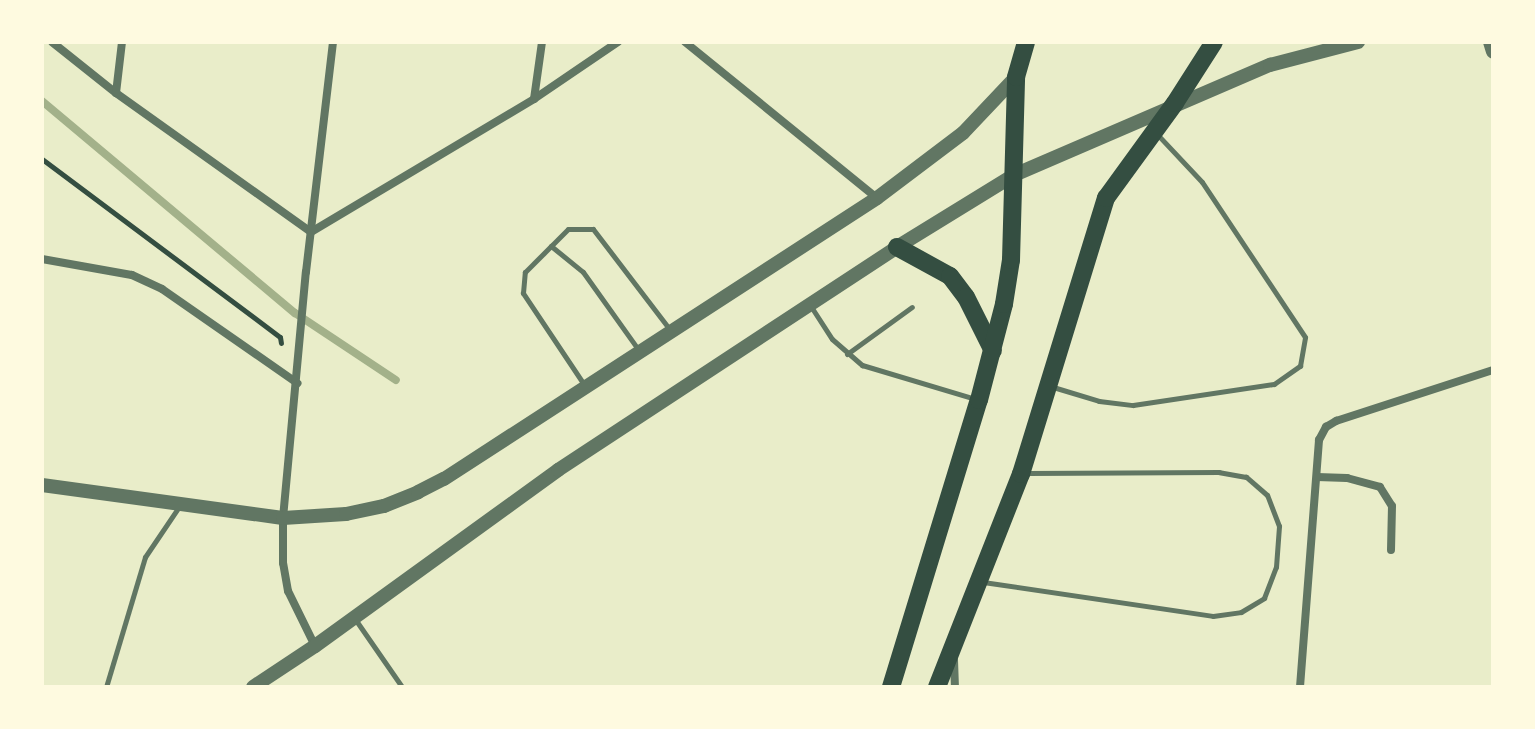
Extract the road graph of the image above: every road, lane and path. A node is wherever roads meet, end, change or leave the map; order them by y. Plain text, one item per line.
1 (52, 42) edge
2 (122, 42) edge
3 (333, 42) edge
4 (542, 42) edge
5 (618, 42) edge
6 (685, 42) edge
7 (1026, 42) edge
8 (1214, 42) edge
9 (1358, 42) edge
10 (1490, 42) edge
11 (1493, 52) edge
12 (1016, 77) junction
13 (116, 93) junction
14 (534, 99) junction
15 (1175, 103) junction
16 (1154, 131) junction
17 (42, 159) edge
18 (1014, 175) junction
19 (877, 198) junction
20 (311, 232) junction
21 (551, 246) junction
22 (897, 247) junction
23 (42, 259) edge
24 (810, 305) junction
25 (912, 307) dead end
26 (672, 331) junction
27 (993, 351) junction
28 (640, 352) junction
29 (847, 354) junction
30 (1493, 370) edge
31 (285, 374) junction
32 (297, 383) junction
33 (1047, 386) junction
34 (586, 387) junction
35 (979, 400) junction
36 (1021, 474) junction
37 (1317, 477) junction
38 (42, 485) edge
39 (181, 504) junction
40 (283, 518) junction
41 (1391, 550) dead end
42 (979, 581) junction
43 (354, 618) junction
44 (315, 646) junction
45 (953, 646) junction
46 (106, 687) edge
47 (253, 687) edge
48 (402, 687) edge
49 (891, 687) edge
50 (937, 687) edge
51 (955, 687) edge
52 (1300, 687) edge

1 - 13 street
2 - 13 street
3 - 20 street
4 - 14 street
5 - 14 street
6 - 19 street
7 - 12 main road
8 - 15 main road
9 - 15 street
10 - 11 street
12 - 18 main road
12 - 19 street
13 - 20 street
14 - 20 street
15 - 16 main road
15 - 18 street
16 - 33 main road
16 - 33 lane
17 - 31 path
18 - 22 street
18 - 27 main road
19 - 26 street
20 - 32 street
21 - 26 lane
21 - 28 lane
21 - 34 lane
22 - 24 street
22 - 27 main road
23 - 31 street
24 - 29 lane
24 - 43 street
25 - 29 lane
26 - 28 street
27 - 35 main road
28 - 34 street
29 - 35 lane
30 - 37 street
31 - 32 street
32 - 40 street
33 - 36 main road
34 - 40 street
35 - 49 main road
36 - 42 main road
36 - 42 lane
37 - 41 street
37 - 52 street
38 - 39 street
39 - 40 street
39 - 46 lane
40 - 44 street
42 - 45 main road
43 - 44 street
43 - 48 lane
44 - 47 street
45 - 50 main road
45 - 51 street

